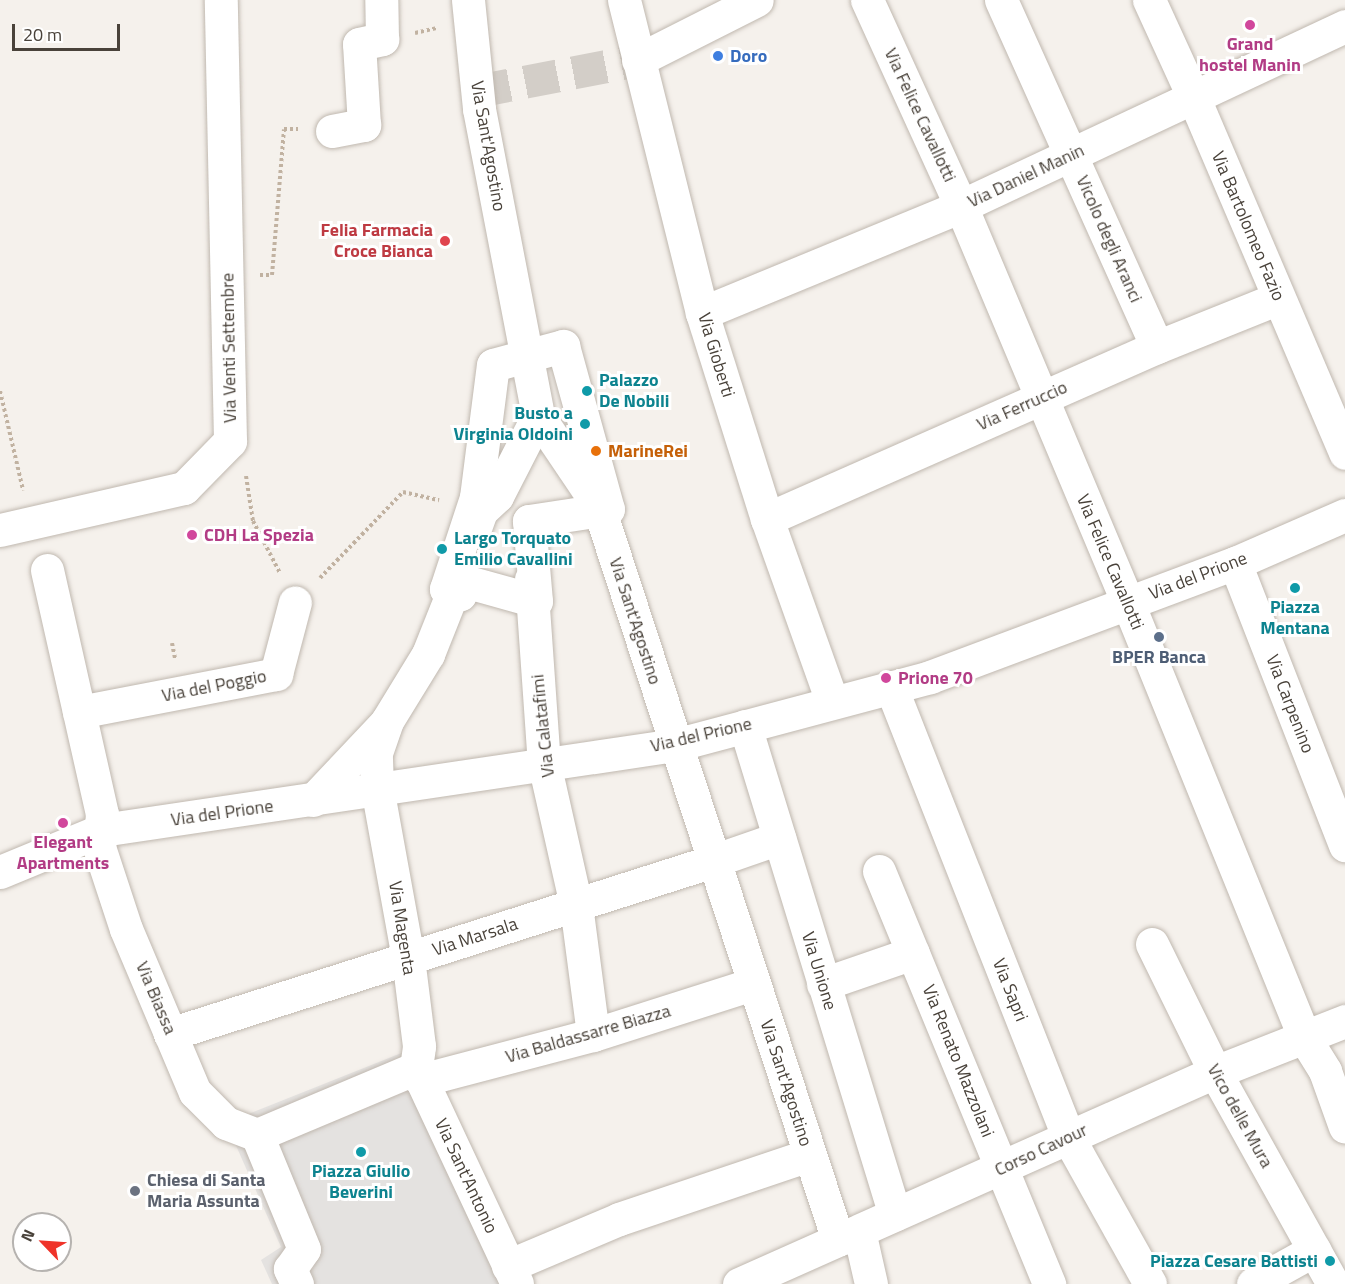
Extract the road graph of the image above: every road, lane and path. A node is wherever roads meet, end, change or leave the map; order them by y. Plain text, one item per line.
1 (220, 0) edge
2 (381, 0) edge
3 (624, 0) edge
4 (757, 0) edge
5 (867, 0) edge
6 (1001, 0) edge
7 (1149, 0) edge
8 (469, 11) edge
9 (1345, 26) edge
10 (382, 39) junction
11 (638, 60) junction
12 (1193, 96) junction
13 (284, 129) dead end
14 (332, 131) dead end
15 (1072, 154) junction
16 (962, 206) junction
17 (272, 275) dead end
18 (1279, 298) junction
19 (702, 313) junction
20 (1157, 347) junction
21 (526, 356) junction
22 (0, 391) edge
23 (1041, 398) junction
24 (538, 416) junction
25 (1345, 453) edge
26 (244, 466) dead end
27 (26, 501) dead end
28 (485, 502) junction
29 (600, 511) junction
30 (1345, 515) edge
31 (767, 519) junction
32 (0, 530) edge
33 (1235, 563) junction
34 (47, 570) dead end
35 (454, 592) junction
36 (533, 600) junction
37 (295, 602) junction
38 (1128, 603) junction
39 (891, 687) junction
40 (832, 702) junction
41 (79, 712) junction
42 (387, 721) junction
43 (745, 726) junction
44 (675, 745) junction
45 (544, 763) junction
46 (377, 788) junction
47 (313, 800) junction
48 (102, 830) junction
49 (779, 838) junction
50 (1345, 845) edge
51 (713, 861) junction
52 (879, 871) dead end
53 (0, 872) edge
54 (576, 905) junction
55 (1152, 944) dead end
56 (913, 953) junction
57 (408, 958) junction
58 (753, 984) junction
59 (823, 984) junction
60 (1345, 1021) edge
61 (170, 1034) junction
62 (593, 1035) junction
63 (1304, 1038) junction
64 (1215, 1072) junction
65 (418, 1074) junction
66 (1345, 1127) edge
67 (257, 1135) junction
68 (1068, 1137) junction
69 (810, 1155) junction
70 (1002, 1168) junction
71 (895, 1215) junction
72 (848, 1236) junction
73 (1314, 1250) junction
74 (513, 1275) edge
75 (297, 1284) edge
76 (739, 1284) edge
77 (871, 1284) edge
78 (1049, 1284) edge
79 (1150, 1284) edge
80 (1254, 1284) edge
81 (1333, 1284) edge

1 - 32 street, Via Venti Settembre
2 - 10 street
3 - 11 street, Via Gioberti
4 - 11 street
5 - 16 street, Via Felice Cavallotti
6 - 15 street, Vicolo degli Aranci
7 - 12 street, Via Bartolomeo Fazio
8 - 10 path
8 - 21 street, Via Sant'Agostino
9 - 12 street, Via Daniel Manin
10 - 14 street
11 - 19 street, Via Gioberti
12 - 15 street, Via Daniel Manin
12 - 18 street, Via Bartolomeo Fazio
13 - 17 path
15 - 16 street, Via Daniel Manin
15 - 20 street, Vicolo degli Aranci
16 - 19 street, Via Daniel Manin
16 - 23 street, Via Felice Cavallotti
18 - 20 street, Via Ferruccio
18 - 25 street, Via Bartolomeo Fazio
19 - 31 street, Via Gioberti
20 - 23 street, Via Ferruccio
21 - 24 street, Via Sant'Agostino
21 - 28 street
21 - 29 street
22 - 27 path
23 - 31 street, Via Ferruccio
23 - 38 street, Via Felice Cavallotti
24 - 28 street
24 - 29 street, Via Sant'Agostino
26 - 37 path
28 - 35 street
28 - 36 street, Via Calatafimi
28 - 37 path
29 - 36 street
29 - 44 street, Via Sant'Agostino
30 - 33 street, Via del Prione
31 - 40 street, Via Gioberti
33 - 38 street, Via del Prione
33 - 50 street, Via Carpenino
34 - 41 street, Via Biassa
35 - 36 street
35 - 42 street
36 - 45 street, Via Calatafimi
37 - 41 street, Via del Poggio
38 - 39 street, Via del Prione
38 - 63 street, Via Felice Cavallotti
39 - 40 street, Via del Prione
39 - 68 street, Via Sapri
40 - 43 street, Via del Prione
41 - 48 street, Via Biassa
42 - 46 street, Via Magenta
42 - 47 street
43 - 44 street, Via del Prione
43 - 49 street, Via Unione
44 - 45 street, Via del Prione
44 - 51 street, Via Sant'Agostino
45 - 46 street, Via del Prione
45 - 54 street, Via Calatafimi
46 - 47 street, Via del Prione
46 - 57 street, Via Magenta
47 - 48 street, Via del Prione
48 - 53 street, Via del Prione
48 - 61 street, Via Biassa
49 - 51 street, Via Marsala
49 - 59 street, Via Unione
51 - 54 street, Via Marsala
51 - 58 street, Via Sant'Agostino
52 - 56 street, Via Renato Mazzolani
54 - 57 street, Via Marsala
54 - 62 street, Via Calatafimi
55 - 64 street, Vico delle Mura
56 - 59 street
56 - 70 street, Via Renato Mazzolani
57 - 61 street, Via Marsala
57 - 65 street, Via Magenta
58 - 62 street, Via Baldassarre Biazza
58 - 69 street, Via Sant'Agostino
59 - 71 street, Via Unione
60 - 63 street, Corso Cavour
61 - 67 street, Via Biassa
62 - 65 street, Via Baldassarre Biazza
63 - 64 street, Corso Cavour
63 - 66 street, Via Felice Cavallotti
64 - 68 street, Corso Cavour
64 - 73 street, Vico delle Mura
65 - 67 street, Via Baldassarre Biazza
65 - 74 street, Via Sant'Antonio
67 - 75 street
68 - 70 street, Corso Cavour
68 - 79 street, Via Sapri
69 - 72 street, Via Sant'Agostino
69 - 74 street
70 - 71 street, Corso Cavour
70 - 78 street, Via Renato Mazzolani
71 - 72 street, Corso Cavour
72 - 76 street, Corso Cavour
72 - 77 street, Via Sant'Agostino
73 - 80 street
73 - 81 street, Vico delle Mura

